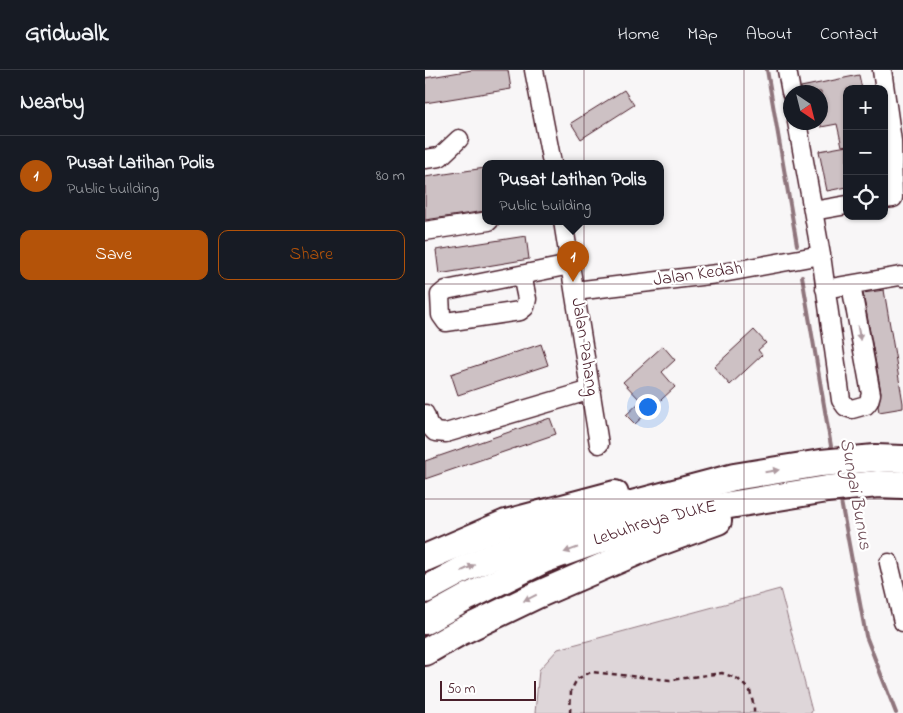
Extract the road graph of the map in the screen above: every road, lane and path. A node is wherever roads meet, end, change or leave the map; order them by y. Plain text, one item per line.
1 (533, 70) edge
2 (787, 70) edge
3 (882, 70) edge
4 (790, 85) edge
5 (798, 130) edge
6 (459, 140) dead end
7 (425, 159) edge
8 (551, 160) edge
9 (889, 198) edge
10 (843, 206) edge
11 (813, 211) junction
12 (482, 222) edge
13 (564, 225) edge
14 (425, 231) edge
15 (821, 255) junction
16 (570, 265) junction
17 (522, 275) junction
18 (903, 277) edge
19 (851, 285) junction
20 (825, 289) junction
21 (575, 291) junction
22 (591, 390) junction
23 (425, 414) edge
24 (599, 444) dead end
25 (903, 459) edge
26 (734, 477) junction
27 (891, 484) edge
28 (788, 496) junction
29 (425, 558) edge
30 (889, 563) dead end
31 (425, 590) edge
32 (425, 621) edge
33 (903, 622) edge
34 (425, 652) edge
35 (570, 713) edge
36 (754, 713) edge

1 - 8 street
2 - 4 street
3 - 9 street
5 - 11 street
6 - 7 street
10 - 11 street
11 - 15 street
12 - 14 street
13 - 16 street, Jalan Pahang
15 - 20 street
15 - 21 street, Jalan Kedah
16 - 17 street
16 - 21 street, Jalan Pahang
17 - 17 street
18 - 19 street
19 - 20 street
19 -> 20 street
21 - 22 street, Jalan Pahang
22 - 23 street
22 - 24 street, Jalan Pahang
26 -> 25 highway, Lebuhraya DUKE
26 - 29 highway
31 -> 26 highway, Lebuhraya DUKE
27 - 28 highway, Lebuhraya DUKE
28 -> 32 highway, Lebuhraya DUKE
28 -> 34 highway
30 - 33 street
35 - 36 path

